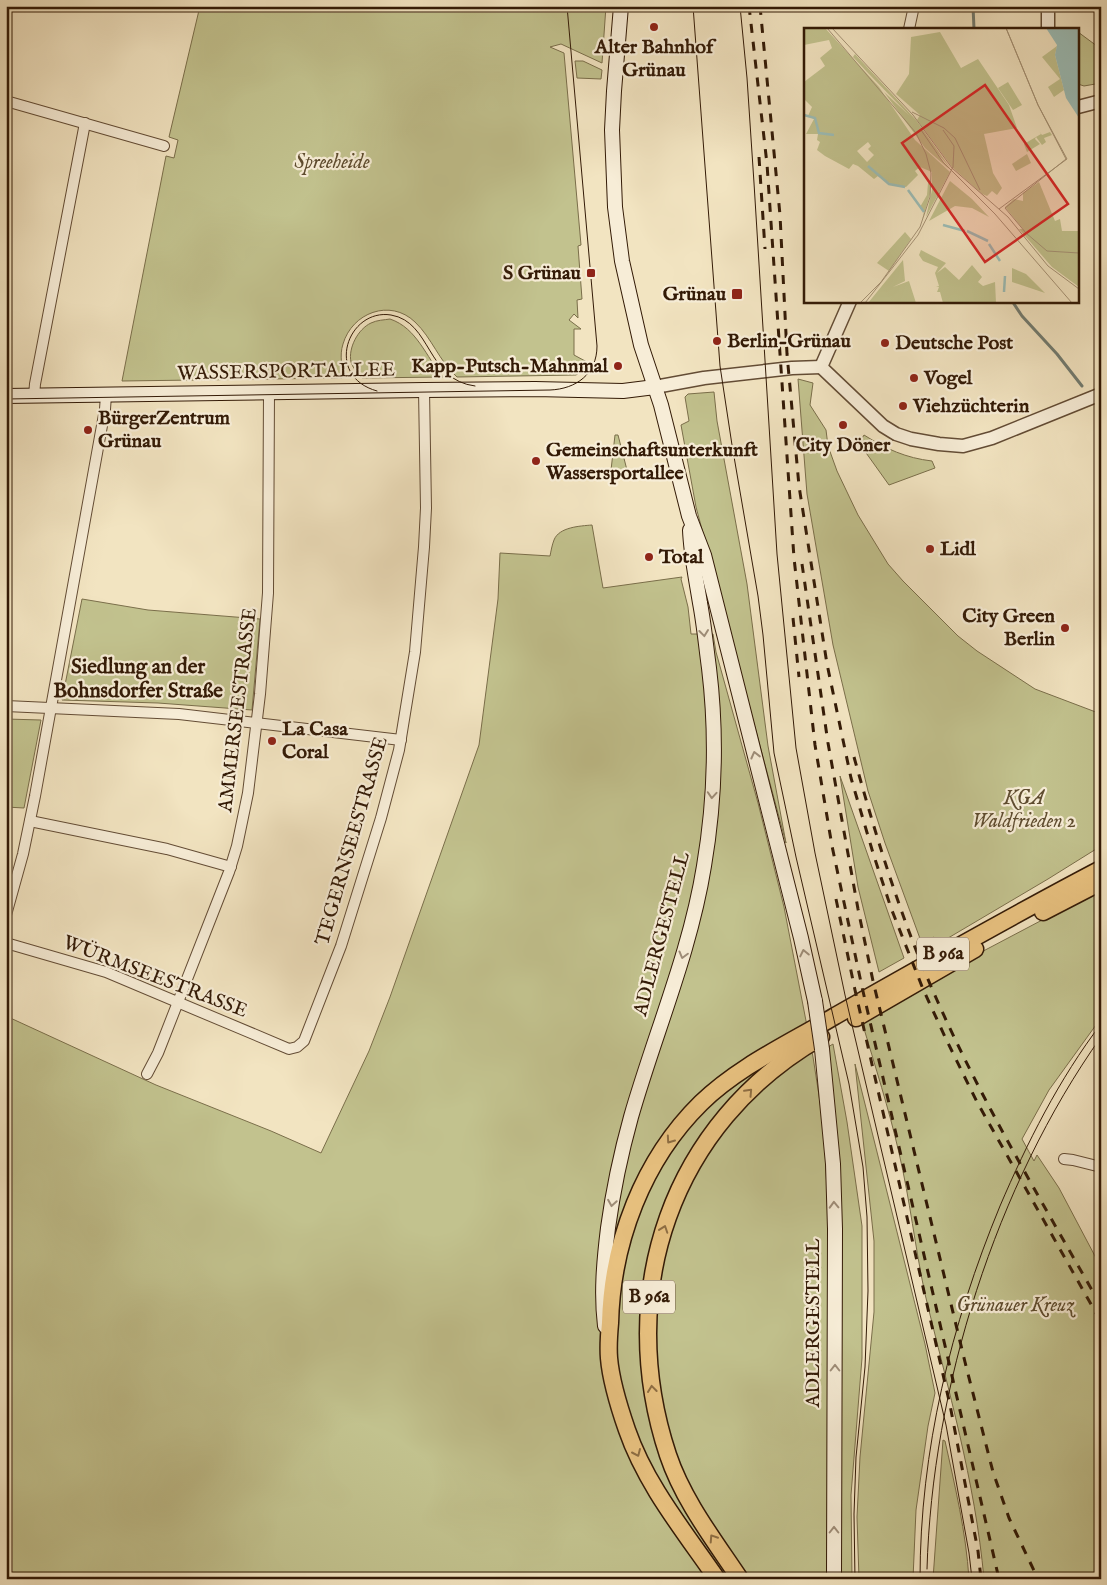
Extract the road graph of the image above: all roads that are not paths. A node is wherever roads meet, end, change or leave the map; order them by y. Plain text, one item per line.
1 (621, 6) edge
2 (914, 6) edge
3 (1048, 6) edge
4 (909, 28) edge
5 (1048, 28) edge
6 (6, 101) edge
7 (1101, 101) edge
8 (1080, 106) edge
9 (85, 123) junction
10 (164, 146) dead end
11 (850, 302) edge
12 (820, 367) junction
13 (655, 387) junction
14 (424, 390) junction
15 (269, 392) junction
16 (1101, 394) edge
17 (6, 396) edge
18 (34, 396) junction
19 (106, 396) junction
20 (689, 516) junction
21 (6, 706) edge
22 (51, 707) junction
23 (257, 723) junction
24 (400, 740) junction
25 (30, 821) junction
26 (231, 867) junction
27 (1101, 869) edge
28 (1092, 882) edge
29 (6, 915) edge
30 (6, 943) edge
31 (178, 1001) junction
32 (289, 1049) joint
33 (147, 1074) dead end
34 (1064, 1159) dead end
35 (1101, 1167) edge
36 (608, 1356) junction
37 (717, 1579) edge
38 (740, 1579) edge
39 (834, 1579) edge

1 - 13 main road, ADLERGESTELL
2 - 4 street
3 - 5 street
6 - 9 street
7 - 8 street
9 - 10 street
9 - 18 street
11 - 12 street
12 - 13 street
12 - 16 street
13 - 14 main road, WASSERSPORTALLEE
13 - 20 main road, ADLERGESTELL
14 - 15 main road, WASSERSPORTALLEE
14 - 24 street, TEGERNSEESTRASSE
15 - 19 main road, WASSERSPORTALLEE
15 - 23 street, AMMERSEESTRASSE
17 - 18 main road, WASSERSPORTALLEE
18 - 19 main road, WASSERSPORTALLEE
19 - 22 street
20 -> 36 main road, ADLERGESTELL
39 -> 20 main road, ADLERGESTELL, bridge
21 - 22 street
22 - 23 street
22 - 25 street
23 - 24 street
23 - 26 street, AMMERSEESTRASSE
24 - 32 street, TEGERNSEESTRASSE
25 - 26 street
25 - 29 street
26 - 31 street, AMMERSEESTRASSE
27 - 28 main road, B 96a
28 -> 36 main road, ADLERGESTELL / B 96a
38 -> 28 main road, B 96a
30 - 31 street, WÜRMSEESTRASSE
31 - 32 street, WÜRMSEESTRASSE
31 - 33 street, AMMERSEESTRASSE
34 - 35 street
36 -> 37 main road, ADLERGESTELL / B 96a

